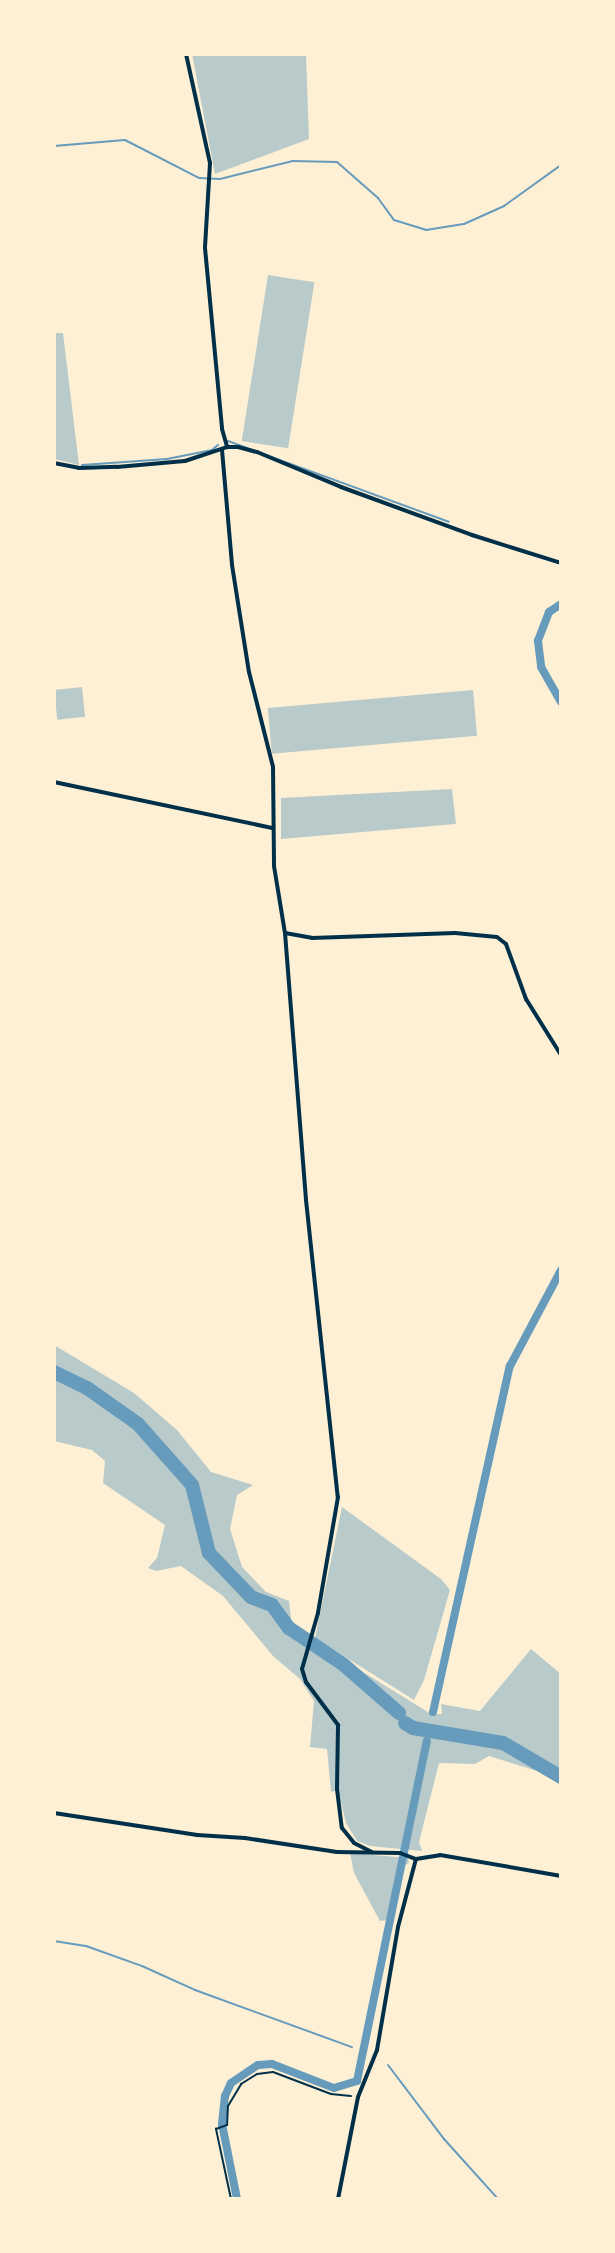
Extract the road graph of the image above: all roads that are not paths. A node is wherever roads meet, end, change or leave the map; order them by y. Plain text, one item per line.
1 (186, 54) edge
2 (225, 448) junction
3 (54, 463) edge
4 (561, 563) edge
5 (54, 782) edge
6 (272, 828) junction
7 (285, 933) junction
8 (561, 1055) edge
9 (54, 1813) edge
10 (372, 1852) junction
11 (416, 1859) junction
12 (561, 1876) edge
13 (338, 2199) edge

1 - 2 street
2 - 3 street
2 - 4 street
2 - 6 street
5 - 6 street
6 - 7 street
7 - 8 street
7 - 10 street
9 - 10 street
10 - 11 street
11 - 12 street
11 - 13 street

